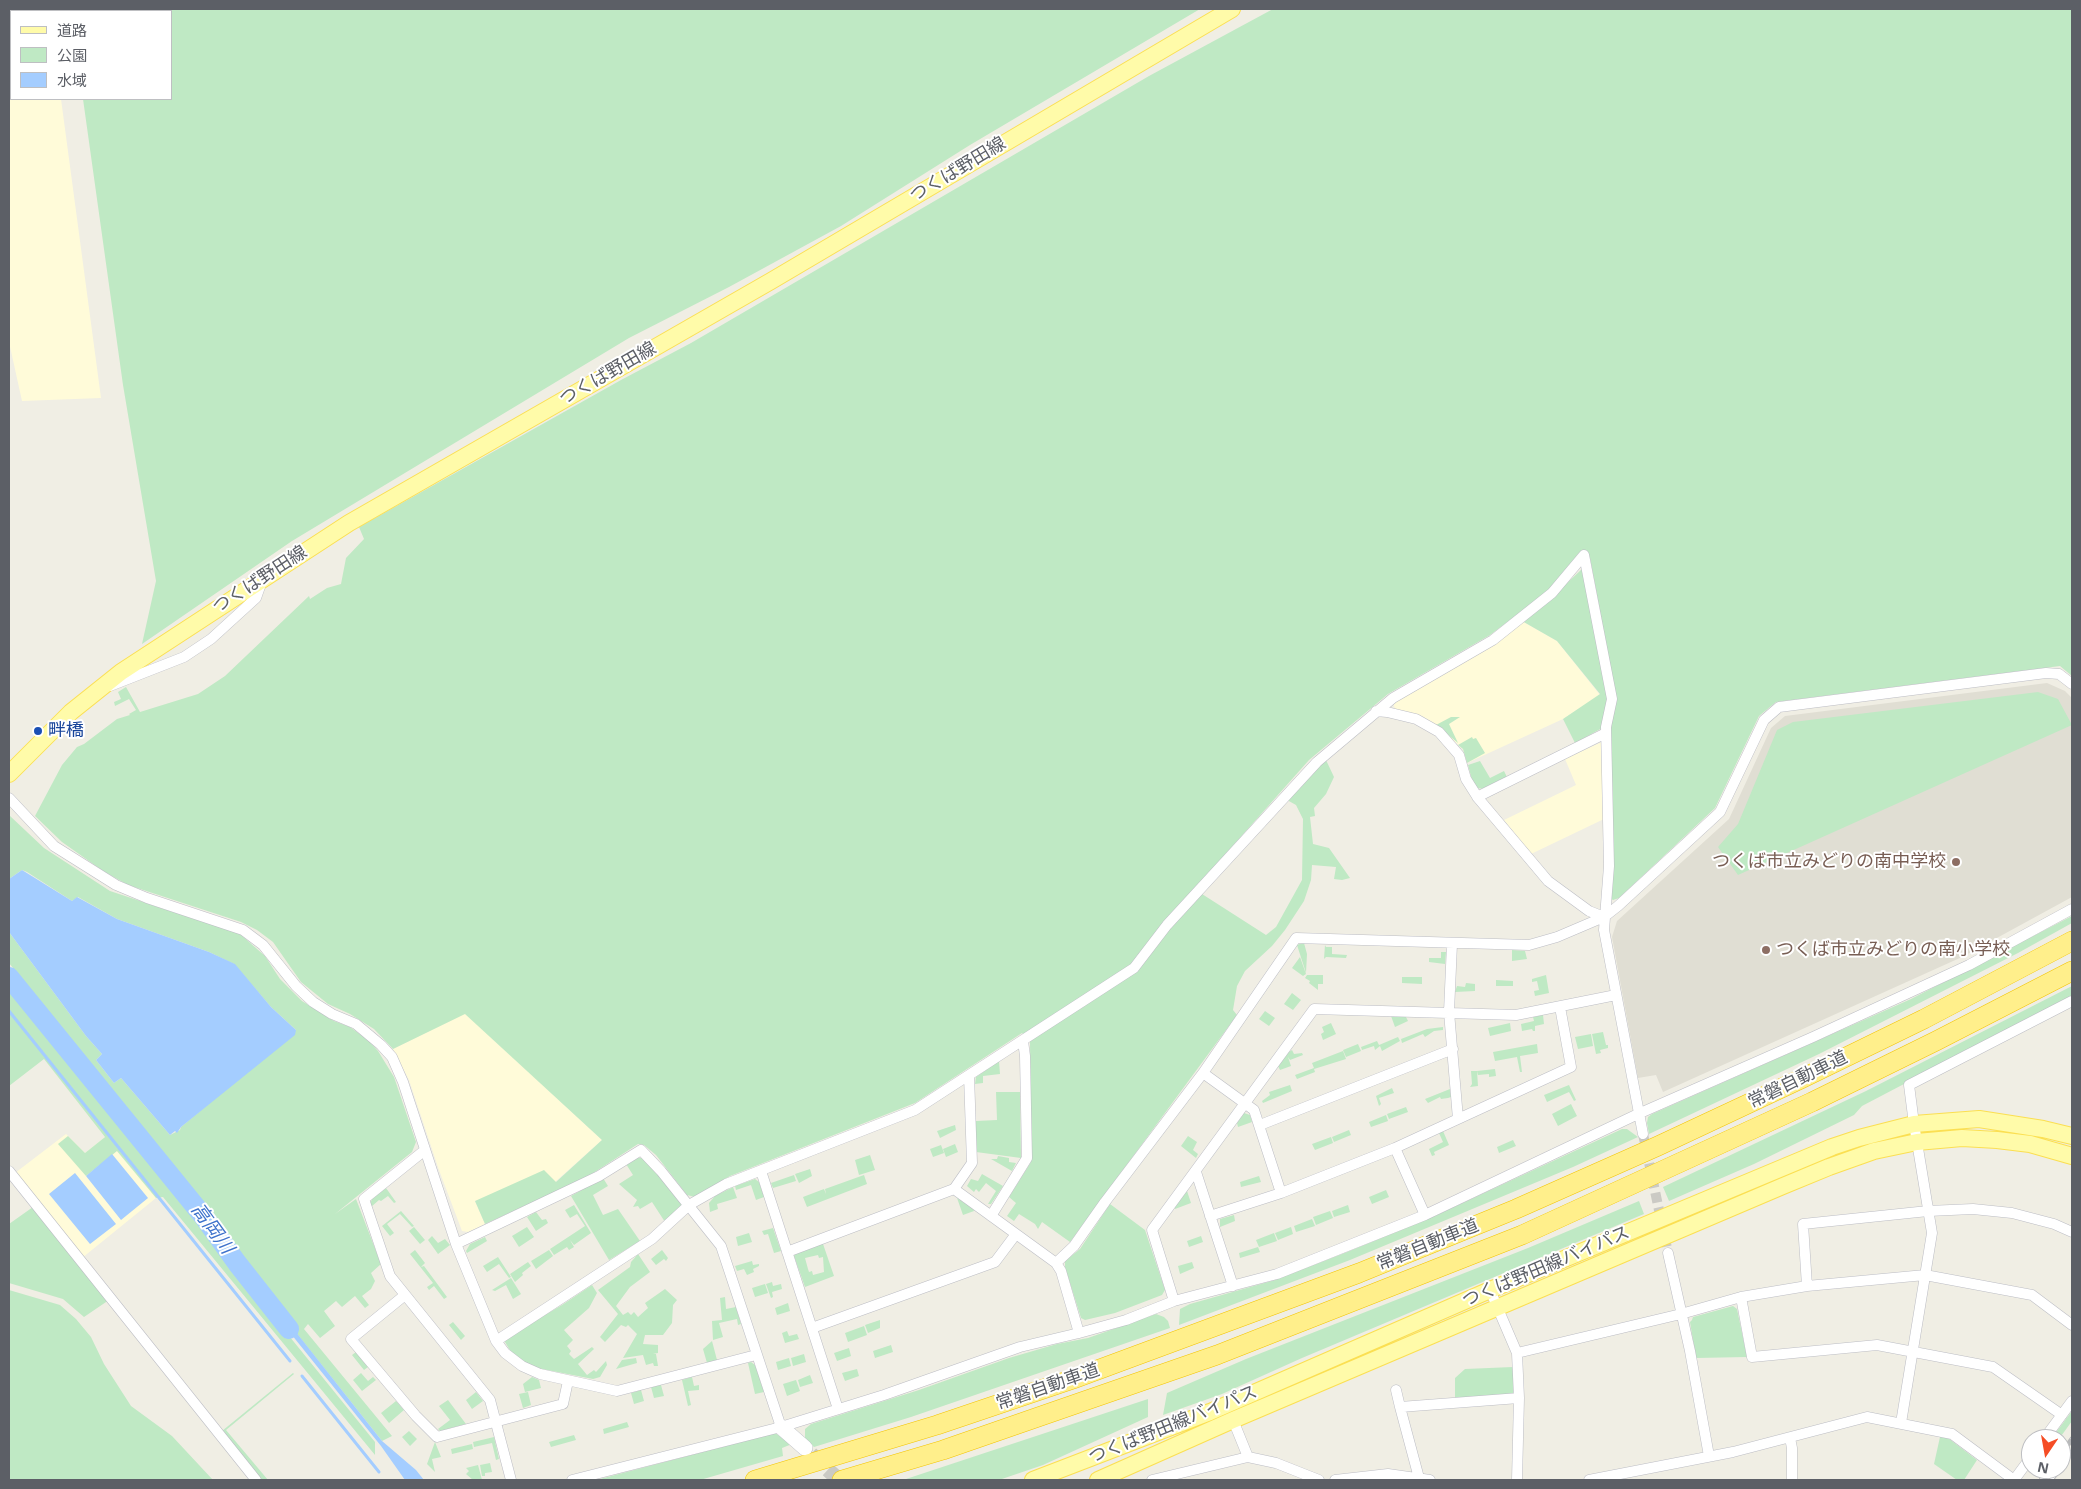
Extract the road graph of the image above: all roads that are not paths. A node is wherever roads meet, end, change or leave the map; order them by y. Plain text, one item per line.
1 (1232, 9) edge
2 (264, 578) junction
3 (2072, 684) edge
4 (93, 693) junction
5 (1376, 711) junction
6 (1606, 732) junction
7 (9, 774) edge
8 (1477, 797) junction
9 (9, 798) edge
10 (2072, 909) edge
11 (1604, 916) junction
12 (2072, 941) edge
13 (1452, 944) junction
14 (2072, 971) edge
15 (1616, 995) junction
16 (2072, 1001) edge
17 (1560, 1006) junction
18 (1448, 1012) junction
19 (1023, 1041) junction
20 (1452, 1049) junction
21 (1203, 1073) junction
22 (969, 1075) junction
23 (1244, 1103) junction
24 (1638, 1114) junction
25 (1458, 1119) junction
26 (1914, 1124) junction
27 (1260, 1125) junction
28 (1642, 1134) tunnel mouth
29 (2072, 1136) edge
30 (1917, 1142) junction
31 (1395, 1148) junction
32 (425, 1150) junction
33 (2072, 1156) edge
34 (9, 1171) edge
35 (760, 1172) junction
36 (1196, 1172) junction
37 (954, 1189) junction
38 (1281, 1193) junction
39 (689, 1205) junction
40 (1928, 1211) junction
41 (1426, 1215) junction
42 (991, 1216) junction
43 (1210, 1216) junction
44 (2072, 1232) edge
45 (1016, 1234) junction
46 (456, 1244) junction
47 (787, 1252) junction
48 (1668, 1253) tunnel mouth
49 (1056, 1263) junction
50 (1925, 1275) junction
51 (1233, 1286) junction
52 (1807, 1286) junction
53 (1490, 1290) junction
54 (405, 1295) junction
55 (1741, 1297) junction
56 (1174, 1301) junction
57 (1497, 1308) junction
58 (1682, 1314) junction
59 (2072, 1324) edge
60 (812, 1328) junction
61 (1079, 1334) junction
62 (496, 1342) junction
63 (1911, 1352) junction
64 (1517, 1353) junction
65 (756, 1355) junction
66 (568, 1381) junction
67 (1396, 1390) dead end
68 (1519, 1398) junction
69 (2072, 1401) edge
70 (1400, 1407) junction
71 (838, 1409) junction
72 (2062, 1415) junction
73 (1233, 1420) junction
74 (497, 1422) junction
75 (1901, 1423) junction
76 (781, 1427) junction
77 (2052, 1429) edge
78 (1790, 1438) junction
79 (805, 1448) tunnel mouth
80 (1709, 1456) junction
81 (1248, 1457) junction
82 (1418, 1479) edge
83 (256, 1480) edge
84 (510, 1480) edge
85 (572, 1480) edge
86 (755, 1480) edge
87 (842, 1480) edge
88 (1033, 1480) edge
89 (1098, 1480) edge
90 (1152, 1480) edge
91 (1319, 1480) edge
92 (1336, 1480) edge
93 (1430, 1480) edge
94 (1517, 1480) edge
95 (1588, 1480) edge
96 (1792, 1480) edge
97 (2014, 1480) edge

1 - 2 main road, つくば野田線
2 - 4 main road, つくば野田線
2 - 4 street
3 - 11 street
4 - 7 main road, つくば野田線
5 - 6 street
5 - 8 street
5 - 19 street
6 - 8 street
6 - 11 street
8 - 11 street
9 - 32 street
10 - 24 street
11 - 13 street
11 - 15 street
12 - 86 highway, 常磐自動車道
13 - 18 street
13 - 21 street
14 - 87 highway, 常磐自動車道
15 - 17 street
15 - 24 street
16 - 26 street
17 - 18 street
17 - 25 street
18 - 20 street
18 - 23 street
19 - 22 street
19 - 42 street
20 - 25 street
20 - 27 street
21 - 23 street
21 - 49 street
22 - 35 street
22 - 37 street
23 - 27 street
23 - 36 street
24 - 28 street
24 - 41 street
25 - 31 street
26 - 29 main road, つくば野田線バイパス
26 - 30 street
26 - 53 main road, つくば野田線バイパス
27 - 38 street
30 - 33 main road, つくば野田線バイパス
30 - 40 street
30 - 57 main road, つくば野田線バイパス
31 - 38 street
31 - 41 street
32 - 46 street
32 - 54 street
34 - 83 street
35 - 39 street
35 - 47 street
36 - 43 street
36 - 56 street
37 - 42 street
37 - 47 street
38 - 43 street
39 - 46 street
39 - 62 street
39 - 65 street
40 - 44 street
40 - 50 street
40 - 52 street
41 - 51 street
42 - 45 street
43 - 51 street
45 - 49 street
45 - 60 street
46 - 62 street
47 - 60 street
48 - 58 street
49 - 61 street
50 - 52 street
50 - 59 street
50 - 63 street
51 - 56 street
52 - 55 street
53 - 57 street
53 - 88 main road, つくば野田線バイパス
54 - 74 street
54 - 74 street
55 - 58 street
55 - 63 street
56 - 61 street
57 - 64 street
57 - 73 main road, つくば野田線バイパス
58 - 64 street
58 - 80 street
60 - 71 street
61 - 71 street
62 - 66 street
63 - 72 street
63 - 75 street
64 - 68 street
65 - 66 street
65 - 76 street
66 - 74 street
67 - 70 street
68 - 70 street
68 - 94 street
69 - 72 street
70 - 82 street
71 - 76 street
72 - 77 street
73 - 81 street
73 - 89 main road, つくば野田線バイパス
74 - 84 street
75 - 78 street
75 - 97 street
76 - 79 street
76 - 85 street
78 - 80 street
78 - 96 street
80 - 95 street
81 - 90 street
81 - 91 street
82 - 92 street
82 - 93 street

